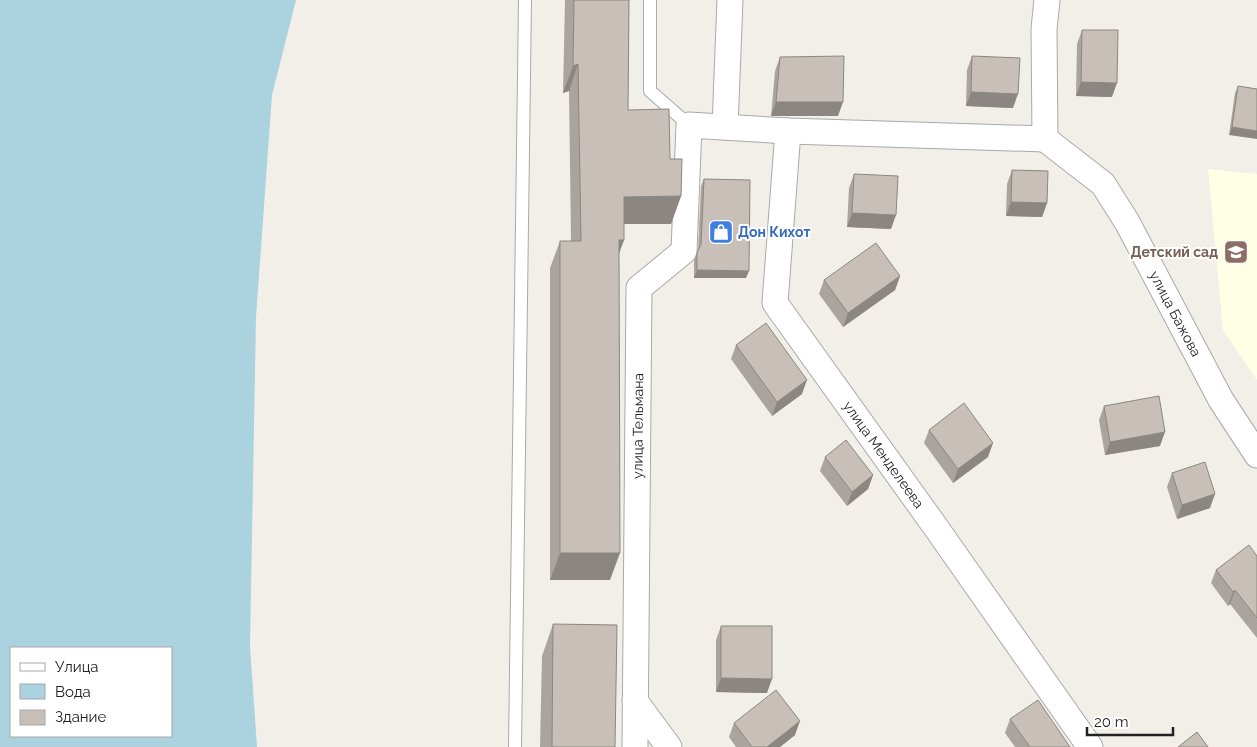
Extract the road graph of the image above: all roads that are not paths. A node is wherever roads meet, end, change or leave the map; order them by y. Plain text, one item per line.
1 (525, 0) edge
2 (650, 0) edge
3 (730, 0) edge
4 (1048, 0) edge
5 (688, 126) junction
6 (725, 127) junction
7 (788, 131) junction
8 (1046, 138) junction
9 (1257, 455) edge
10 (635, 701) junction
11 (515, 747) edge
12 (635, 747) edge
13 (670, 747) edge
14 (1090, 747) edge

1 - 11 lane
2 - 5 lane
3 - 6 street
4 - 8 street
5 - 6 street
5 - 10 street, улица Тельмана
6 - 7 street
7 - 8 street
7 - 14 street, улица Менделеева
8 - 9 street, улица Бажова
10 - 12 street, улица Тельмана
10 - 13 street

